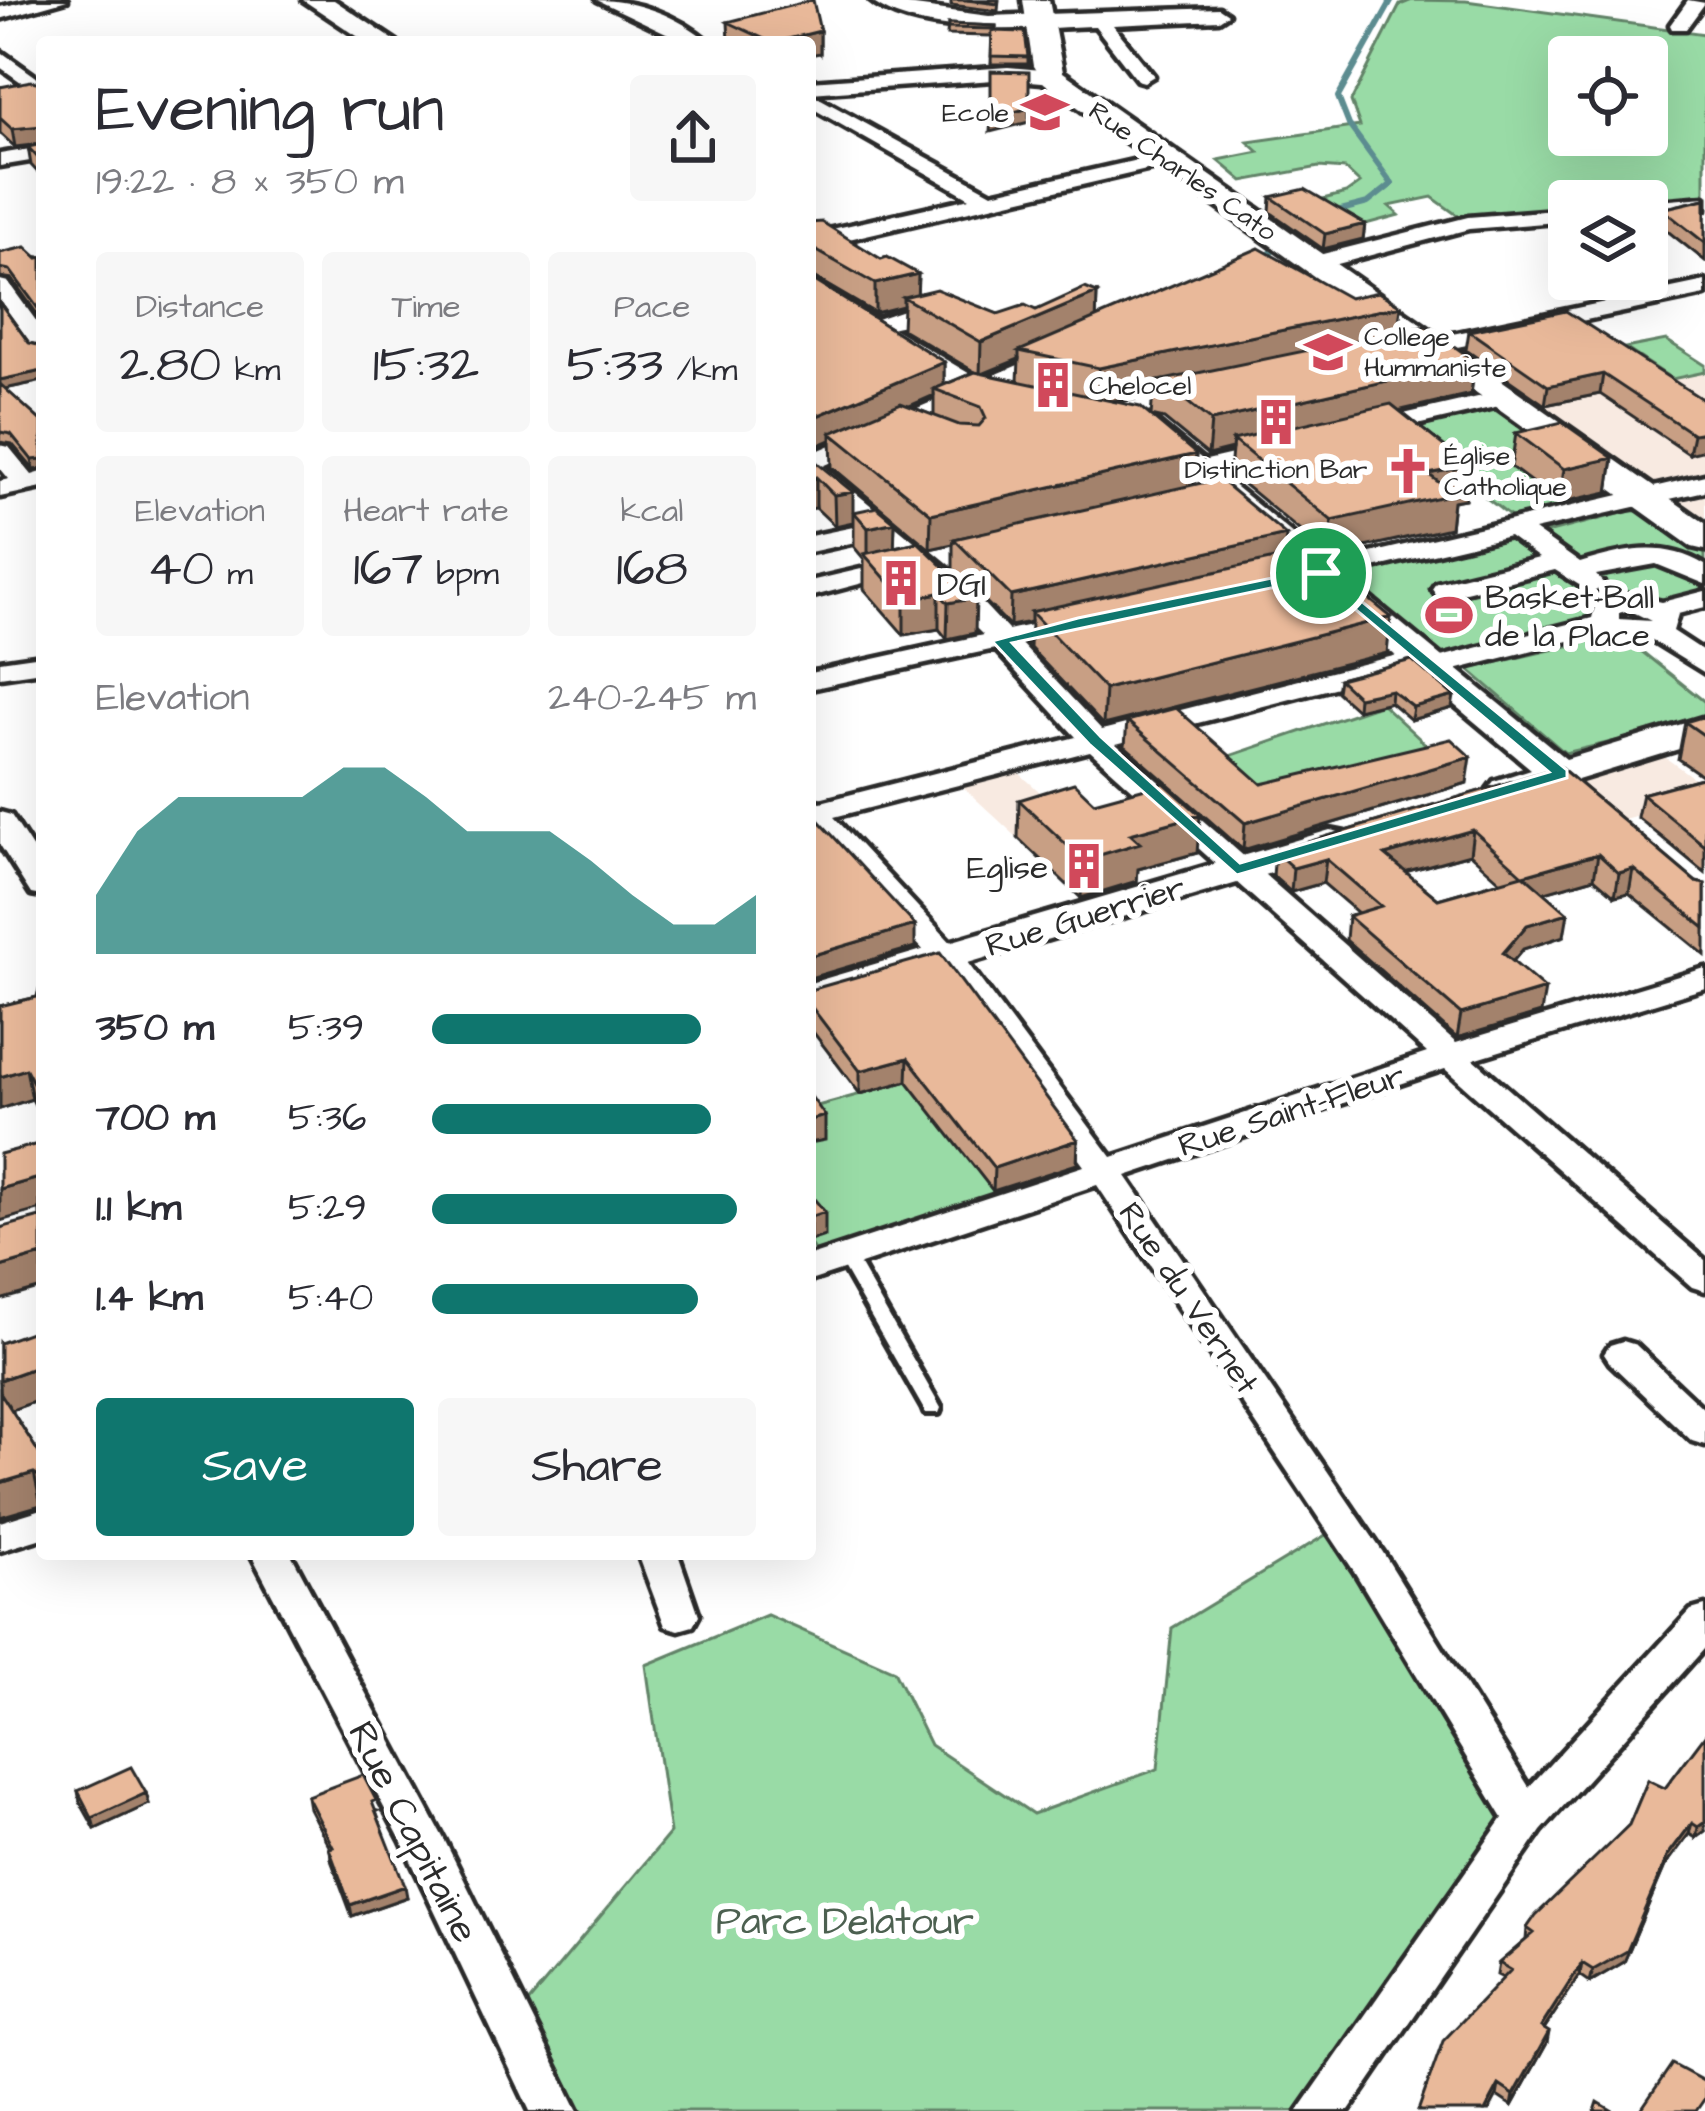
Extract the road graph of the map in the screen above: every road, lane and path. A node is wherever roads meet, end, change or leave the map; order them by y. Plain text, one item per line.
1 (58, 0) edge
2 (316, 0) edge
3 (605, 0) edge
4 (879, 0) edge
5 (1698, 0) edge
6 (1154, 9) edge
7 (1036, 10) edge
8 (0, 13) edge
9 (1219, 14) dead end
10 (1102, 23) junction
11 (1679, 25) dead end
12 (374, 36) edge
13 (688, 36) edge
14 (0, 57) edge
15 (1049, 68) junction
16 (1144, 76) dead end
17 (36, 86) edge
18 (816, 87) edge
19 (816, 102) edge
20 (36, 154) edge
21 (1168, 159) junction
22 (0, 160) edge
23 (985, 198) junction
24 (1705, 203) edge
25 (1668, 206) edge
26 (1548, 217) edge
27 (816, 240) edge
28 (1292, 255) junction
29 (0, 287) edge
30 (1705, 289) edge
31 (816, 292) edge
32 (966, 321) edge
33 (871, 326) junction
34 (36, 337) edge
35 (1081, 345) edge
36 (1430, 346) junction
37 (1378, 357) edge
38 (1219, 390) edge
39 (975, 392) junction
40 (1504, 398) junction
41 (1064, 413) junction
42 (901, 424) junction
43 (1351, 433) edge
44 (935, 437) edge
45 (1295, 446) edge
46 (0, 452) edge
47 (816, 463) edge
48 (816, 471) edge
49 (1705, 483) edge
50 (23, 484) edge
51 (1207, 488) junction
52 (1643, 496) junction
53 (1513, 527) junction
54 (884, 529) junction
55 (1705, 539) edge
56 (816, 543) edge
57 (962, 554) edge
58 (925, 562) junction
59 (1609, 563) junction
60 (1568, 567) junction
61 (1321, 573) junction
62 (1705, 579) edge
63 (1263, 585) edge
64 (816, 588) edge
65 (1445, 589) dead end
66 (1705, 598) edge
67 (1640, 612) junction
68 (1104, 618) edge
69 (1000, 641) junction
70 (1426, 662) junction
71 (36, 665) edge
72 (1705, 665) edge
73 (0, 669) edge
74 (816, 681) edge
75 (1705, 729) edge
76 (1095, 740) junction
77 (1574, 785) junction
78 (1468, 800) edge
79 (816, 810) edge
80 (816, 816) edge
81 (0, 820) edge
82 (1362, 830) edge
83 (1237, 869) junction
84 (36, 870) edge
85 (947, 956) junction
86 (1705, 977) edge
87 (816, 996) edge
88 (1453, 1055) junction
89 (1105, 1171) junction
90 (846, 1257) junction
91 (816, 1267) edge
92 (1705, 1279) edge
93 (1623, 1354) dead end
94 (932, 1408) dead end
95 (1705, 1432) edge
96 (36, 1525) edge
97 (0, 1538) edge
98 (274, 1560) edge
99 (660, 1560) edge
100 (679, 1615) dead end
101 (1705, 1622) edge
102 (1526, 1820) junction
103 (554, 2111) edge
104 (1322, 2111) edge

1 - 8 street
2 - 12 main road
3 - 13 street
4 - 7 street
5 - 11 street
6 - 9 street
6 - 10 street
7 - 10 street
7 - 15 main road
10 - 16 street
14 - 17 street
15 - 18 street
15 - 21 main road, Rue Charles Cato
19 - 23 street
20 - 22 street
21 - 23 street
21 - 28 main road, Rue Charles Cato
23 - 27 street
24 - 25 street
26 - 28 street
28 - 36 main road, Rue Charles Cato
29 - 34 street
30 - 36 street
31 - 33 main road
32 - 33 street
33 - 39 main road
35 - 39 street
36 - 37 street
36 - 40 main road, Rue Charles Cato
38 - 41 street
39 - 41 main road
39 - 42 street
40 - 43 street
40 - 52 main road, Rue Charles Cato
41 - 51 main road
42 - 44 street
42 - 47 street
45 - 51 street
46 - 50 street
48 - 54 street
49 - 52 street
51 - 61 main road
52 - 53 street
52 - 55 main road, Rue Charles Cato
53 - 60 street
53 - 61 street
54 - 56 street
54 - 58 street
57 - 58 street
58 - 64 street
58 - 69 street
59 - 60 street
59 - 62 street
59 - 67 street
60 - 65 street
60 - 67 street
61 - 63 street
61 - 70 main road
62 - 67 street
66 - 67 street
67 - 70 street
67 - 72 street
68 - 69 street
69 - 74 street
69 - 76 street
70 - 76 street
70 - 77 main road
71 - 73 street
75 - 77 main road
76 - 79 street
76 - 83 street
77 - 78 main road
80 - 85 street, Rue du Vernet
81 - 84 street
82 - 83 main road, Rue Guerrier
83 - 85 main road, Rue Guerrier
83 - 88 street
85 - 87 main road, Rue Guerrier
85 - 89 street, Rue du Vernet
86 - 88 street, Rue Saint-Fleur
88 - 89 street, Rue Saint-Fleur
88 - 92 street
89 - 90 street, Rue Saint-Fleur
89 - 102 street, Rue du Vernet
90 - 91 street, Rue Saint-Fleur
90 - 94 lane
93 - 95 street
96 - 97 street
98 - 103 street, Rue Capitaine
99 - 100 street
101 - 102 street
102 - 104 street

